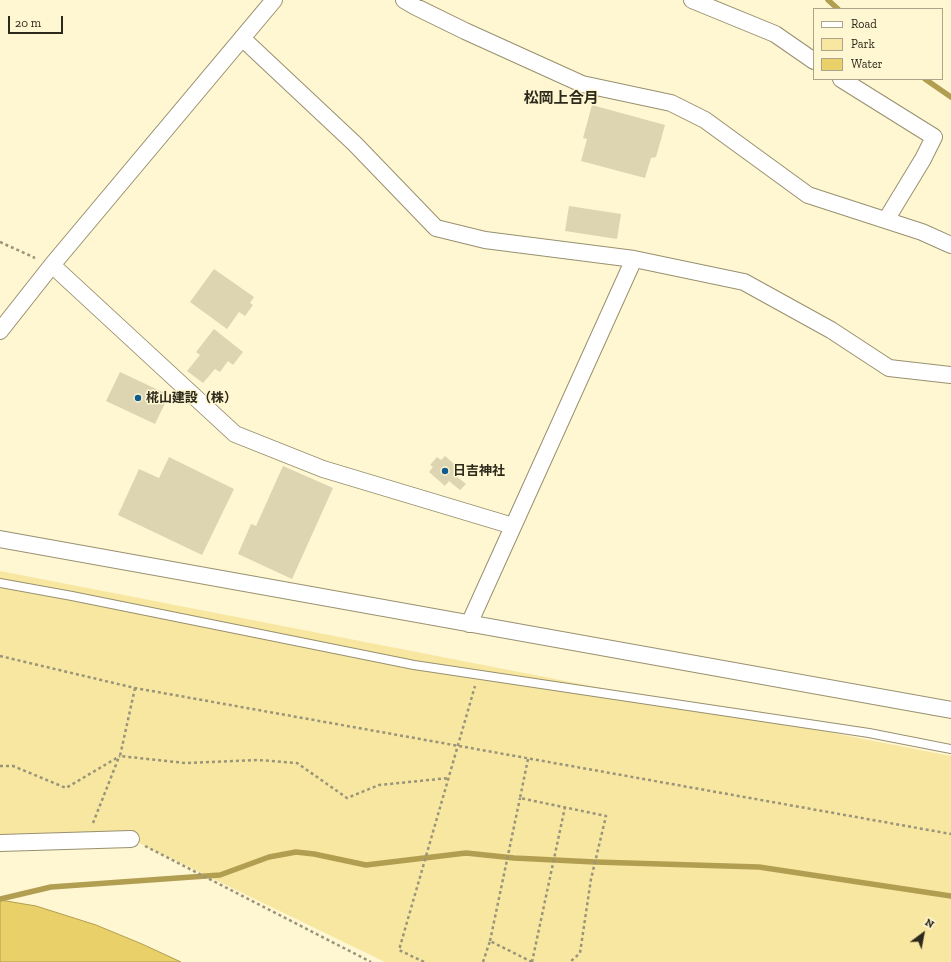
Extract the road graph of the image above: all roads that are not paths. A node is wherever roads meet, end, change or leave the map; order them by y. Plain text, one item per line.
1 (274, 0) edge
2 (404, 0) edge
3 (692, 0) edge
4 (242, 38) junction
5 (813, 60) edge
6 (843, 80) edge
7 (886, 220) junction
8 (951, 246) edge
9 (634, 259) junction
10 (52, 265) junction
11 (0, 332) edge
12 (951, 375) edge
13 (513, 526) junction
14 (0, 539) edge
15 (0, 583) edge
16 (469, 624) junction
17 (951, 710) edge
18 (951, 749) edge
19 (131, 839) road end
20 (0, 843) edge

1 - 4 street
2 - 7 street
3 - 5 street
4 - 9 street
4 - 10 street
6 - 7 street
7 - 8 street
9 - 12 street
9 - 13 street
10 - 11 street
10 - 13 street
13 - 16 street
14 - 16 street
15 - 18 lane
16 - 17 street
19 - 20 street

